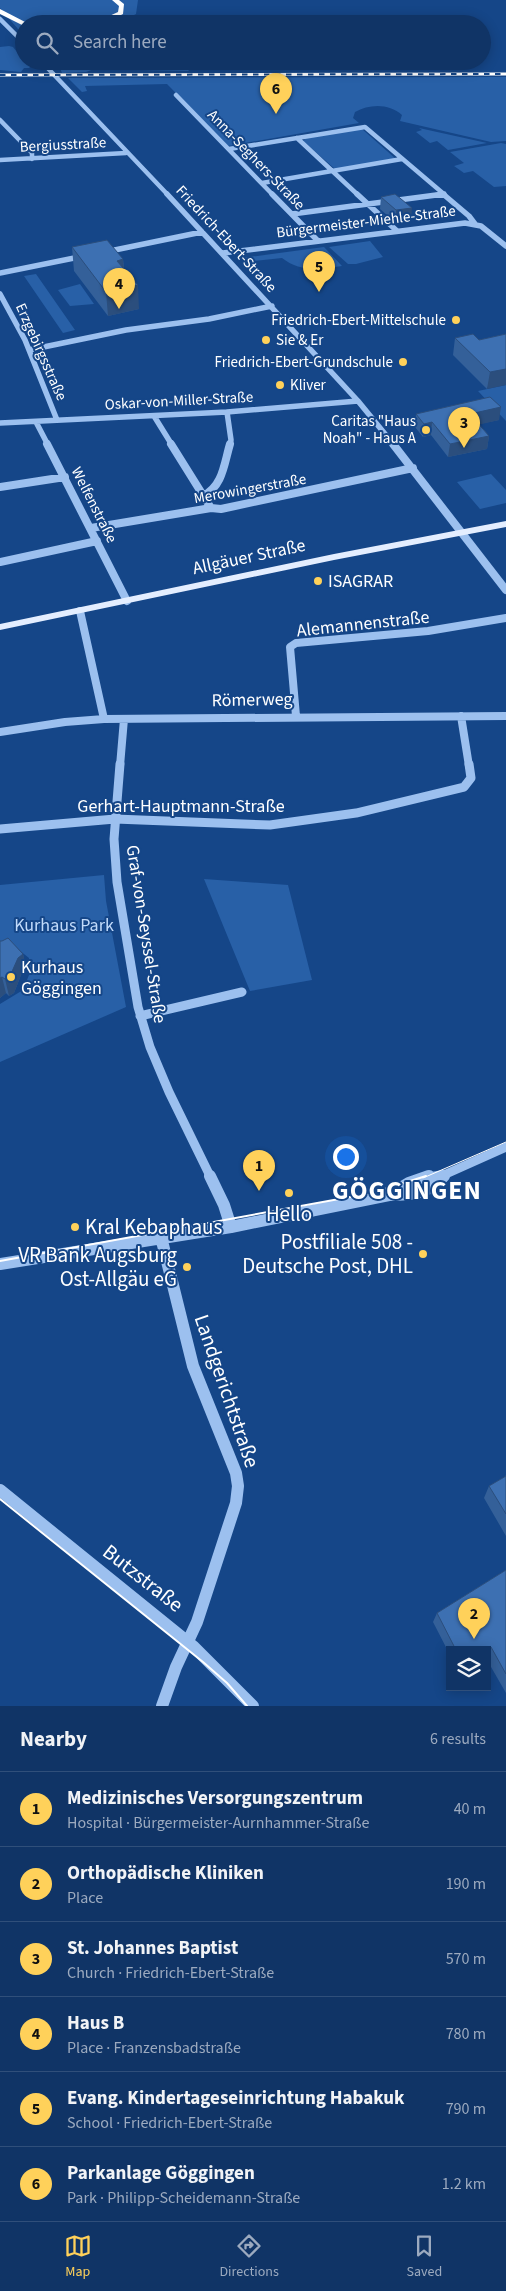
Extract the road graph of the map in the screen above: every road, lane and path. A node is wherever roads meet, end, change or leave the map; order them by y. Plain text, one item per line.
1 (116, 0) edge
2 (0, 12) edge
3 (118, 15) edge
4 (0, 19) edge
5 (15, 20) edge
6 (10, 27) junction
7 (15, 33) edge
8 (49, 70) edge
9 (176, 96) dead end
10 (0, 120) edge
11 (297, 138) junction
12 (229, 149) junction
13 (126, 153) junction
14 (32, 159) junction
15 (402, 159) junction
16 (0, 160) edge
17 (332, 171) junction
18 (262, 183) junction
19 (444, 194) junction
20 (368, 204) junction
21 (292, 214) junction
22 (475, 224) junction
23 (397, 231) junction
24 (202, 232) junction
25 (318, 241) junction
26 (506, 246) edge
27 (98, 253) edge
28 (222, 253) junction
29 (91, 254) edge
30 (0, 272) edge
31 (0, 294) edge
32 (272, 306) junction
33 (29, 350) junction
34 (358, 401) junction
35 (227, 412) junction
36 (154, 416) junction
37 (57, 420) junction
38 (36, 422) junction
39 (0, 423) edge
40 (413, 468) junction
41 (65, 477) junction
42 (0, 487) edge
43 (204, 496) junction
44 (211, 508) junction
45 (506, 524) edge
46 (91, 528) junction
47 (461, 532) junction
48 (97, 541) junction
49 (0, 562) edge
50 (506, 590) edge
51 (127, 601) junction
52 (80, 611) junction
53 (506, 618) edge
54 (0, 627) edge
55 (296, 716) junction
56 (461, 716) junction
57 (506, 716) edge
58 (104, 719) junction
59 (124, 719) junction
60 (0, 732) edge
61 (115, 818) junction
62 (0, 828) edge
63 (242, 992) dead end
64 (140, 1016) junction
65 (506, 1147) edge
66 (231, 1227) junction
67 (161, 1237) junction
68 (0, 1264) edge
69 (0, 1490) edge
70 (189, 1641) junction
71 (162, 1706) edge
72 (252, 1706) edge

1 - 3 highway
2 - 5 highway
2 - 6 street
4 - 6 street
6 - 7 street
8 - 13 street, Friedrich-Ebert-Straße
9 - 12 street, Anna-Seghers-Straße
10 - 14 street
11 - 12 street
11 - 15 street
11 - 17 street
12 - 18 street, Anna-Seghers-Straße
13 - 14 street, Bergiusstraße
13 - 24 street, Friedrich-Ebert-Straße
14 - 16 street, Bergiusstraße
15 - 17 street
15 - 19 street
17 - 18 street
17 - 20 street
18 - 21 street, Anna-Seghers-Straße
19 - 20 street
19 - 22 street
20 - 21 street
20 - 23 street
21 - 25 street, Anna-Seghers-Straße
22 - 23 street, Bürgermeister-Miehle-Straße
22 - 26 street, Bürgermeister-Miehle-Straße
23 - 25 street, Bürgermeister-Miehle-Straße
24 - 27 street
24 - 28 street, Friedrich-Ebert-Straße
25 - 28 street, Bürgermeister-Miehle-Straße
28 - 32 street, Friedrich-Ebert-Straße
29 - 30 street
31 - 33 street, Erzgebirgsstraße
32 - 33 street
32 - 34 street, Friedrich-Ebert-Straße
33 - 37 street, Erzgebirgsstraße
34 - 35 street, Oskar-von-Miller-Straße
34 - 40 street, Friedrich-Ebert-Straße
35 - 36 street, Oskar-von-Miller-Straße
35 - 43 street
36 - 37 street, Oskar-von-Miller-Straße
36 - 43 street
37 - 38 street, Oskar-von-Miller-Straße
38 - 39 street, Oskar-von-Miller-Straße
38 - 41 street, Welfenstraße
40 - 44 street, Merowingerstraße
40 - 47 street, Friedrich-Ebert-Straße
41 - 42 street
41 - 46 street, Welfenstraße
43 - 44 street
44 - 46 street, Merowingerstraße
45 - 47 main road, Allgäuer Straße
46 - 48 street, Welfenstraße
47 - 50 street
47 - 51 main road, Allgäuer Straße
48 - 49 street
48 - 51 street, Welfenstraße
51 - 52 main road, Allgäuer Straße
52 - 54 main road, Allgäuer Straße
52 - 58 street
53 - 55 street, Alemannenstraße
55 - 56 street, Römerweg
55 - 59 street, Römerweg
56 - 57 street, Römerweg
56 - 61 street, Gerhart-Hauptmann-Straße
58 - 59 street, Römerweg
58 - 60 street, Römerweg
59 - 61 street, Graf-von-Seyssel-Straße
61 - 62 street, Gerhart-Hauptmann-Straße
61 - 64 street, Graf-von-Seyssel-Straße
63 - 64 street
64 - 66 street, Graf-von-Seyssel-Straße
65 - 66 street
66 - 67 street
67 - 68 street
67 - 70 street, Landgerichtstraße
69 - 70 street, Butzstraße
70 - 71 street, Landgerichtstraße
70 - 72 street, Butzstraße

